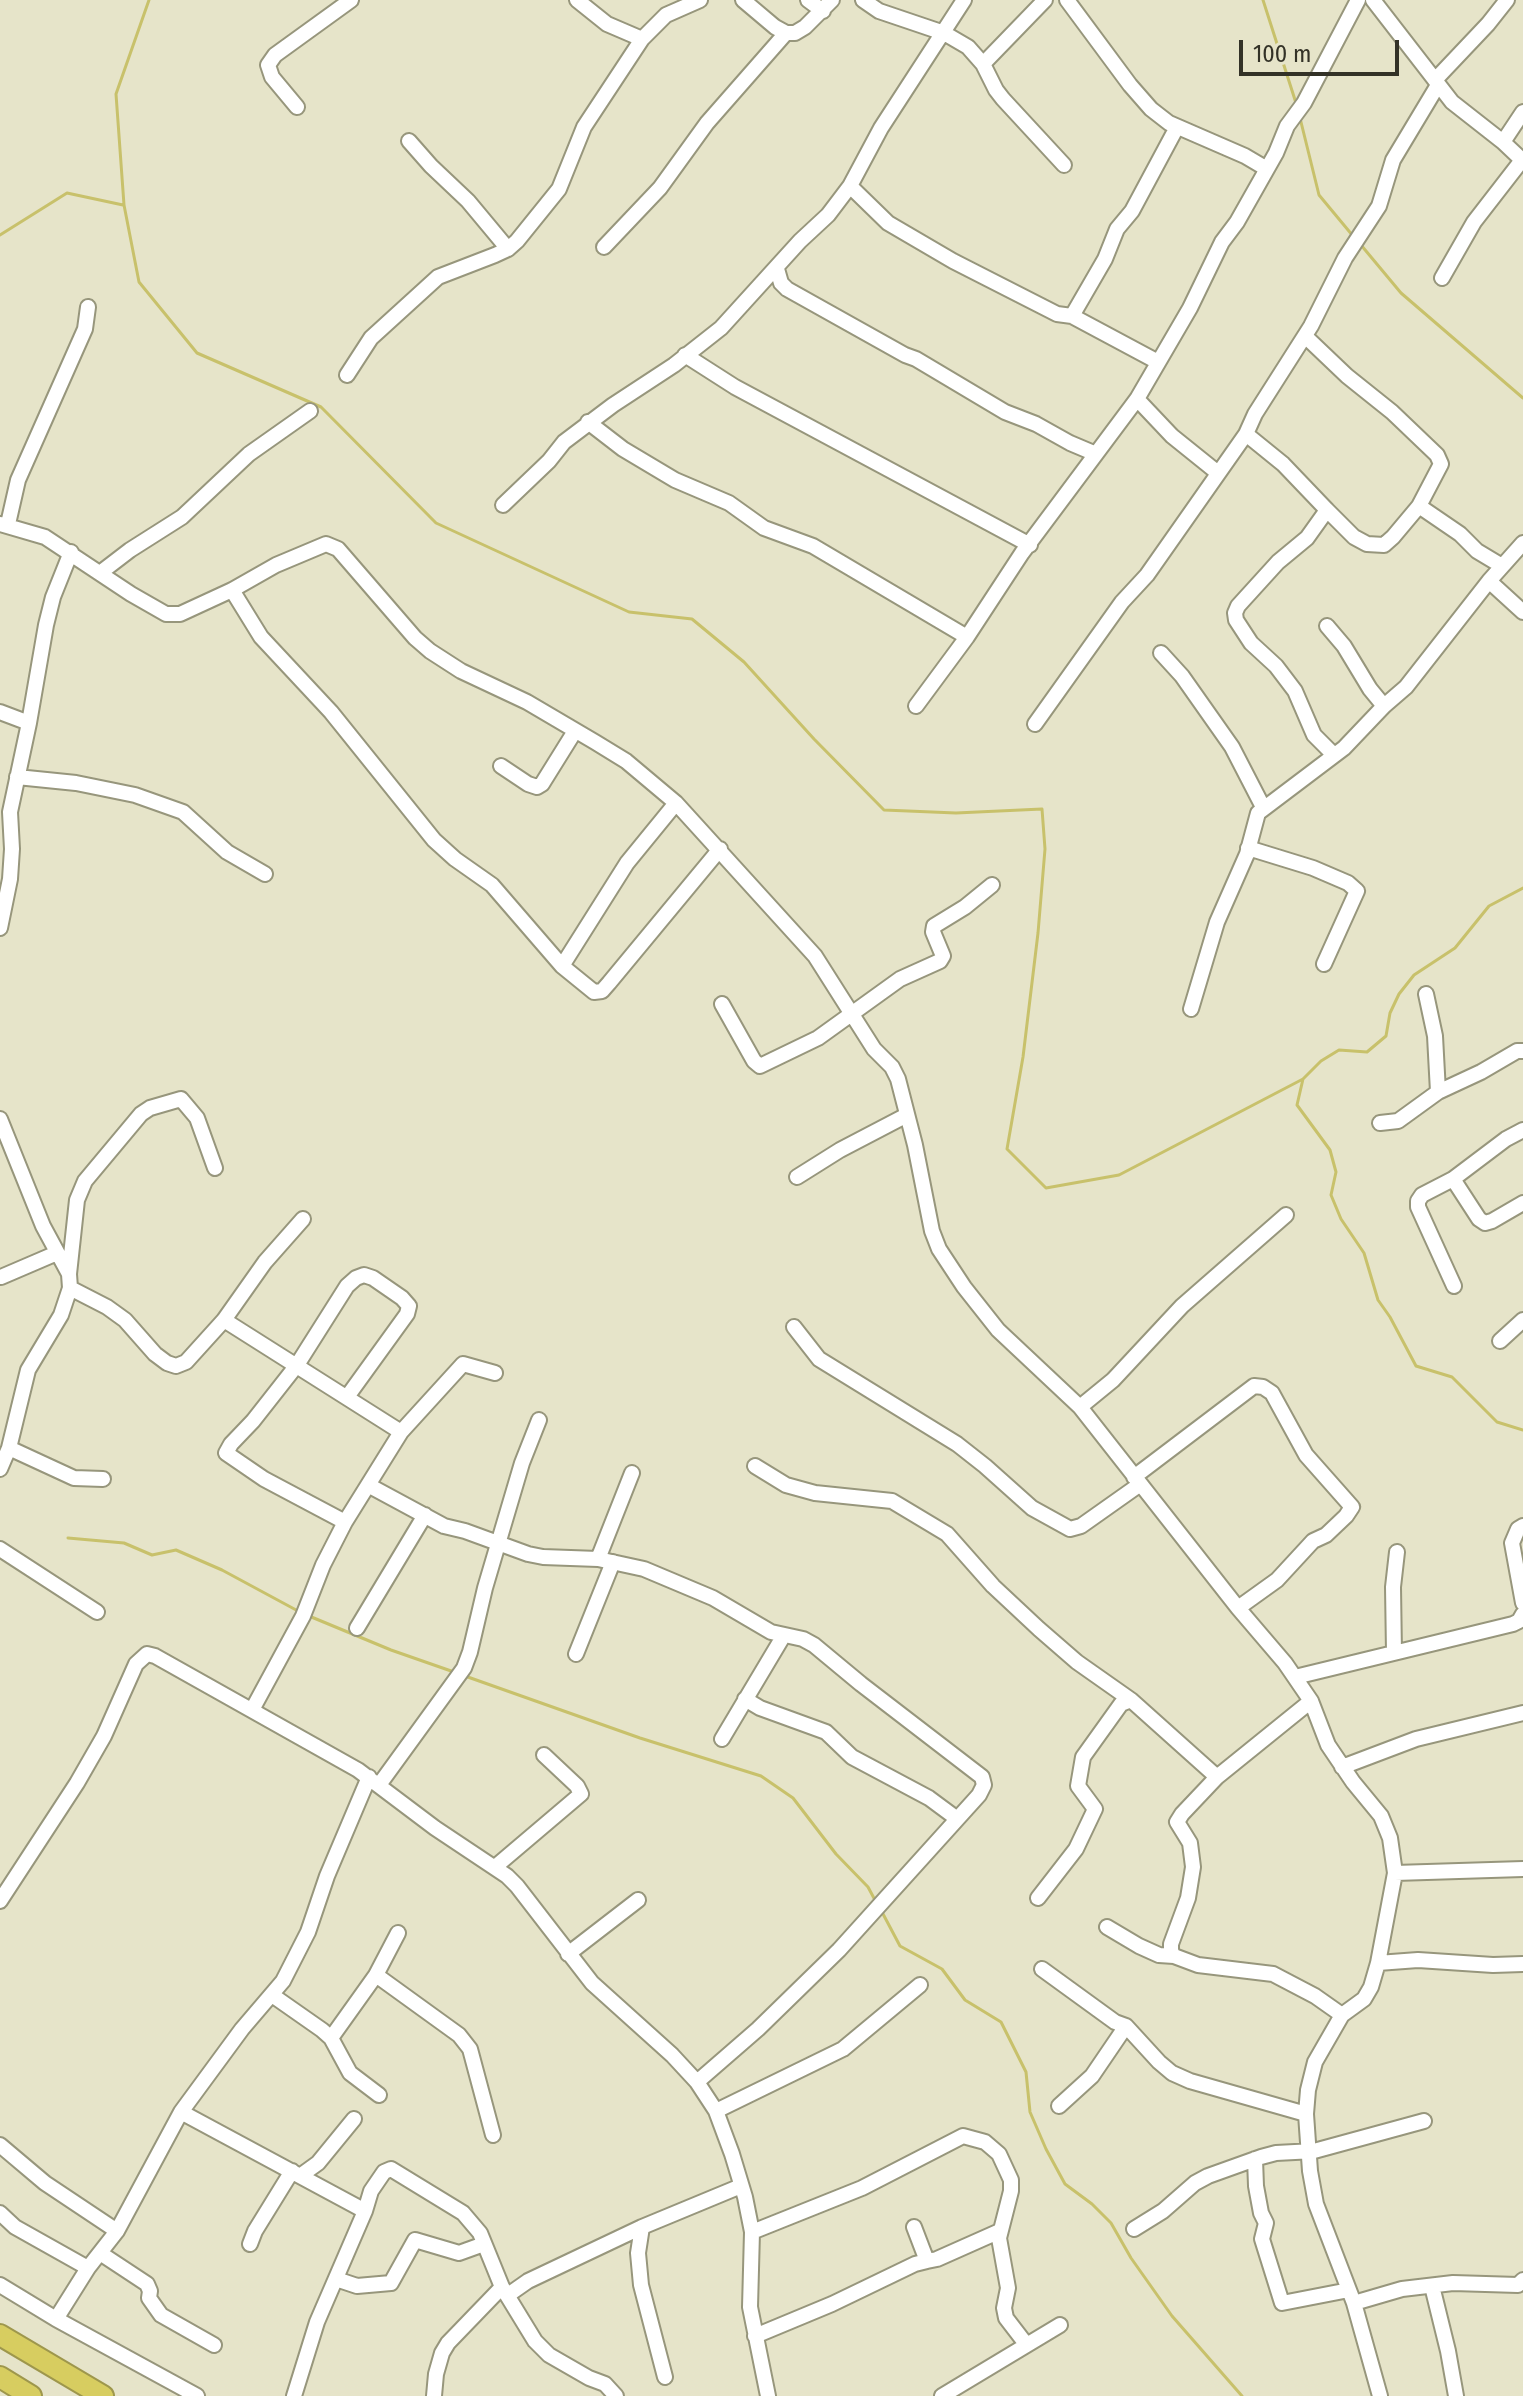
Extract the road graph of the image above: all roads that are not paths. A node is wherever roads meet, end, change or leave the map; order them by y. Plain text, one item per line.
1 (351, 0) edge
2 (577, 0) edge
3 (700, 0) edge
4 (743, 0) edge
5 (808, 0) edge
6 (863, 0) edge
7 (964, 0) edge
8 (1045, 0) edge
9 (1067, 0) edge
10 (1358, 0) edge
11 (1373, 0) edge
12 (1507, 0) edge
13 (827, 5) edge
14 (786, 33) junction
15 (944, 33) junction
16 (642, 39) junction
17 (983, 64) junction
18 (1436, 83) junction
19 (297, 107) dead end
20 (1523, 112) edge
21 (1177, 127) junction
22 (409, 141) dead end
23 (1503, 142) junction
24 (1523, 161) edge
25 (1064, 165) dead end
26 (1267, 169) junction
27 (850, 186) junction
28 (604, 247) dead end
29 (508, 249) junction
30 (777, 269) junction
31 (1442, 278) dead end
32 (88, 307) dead end
33 (1072, 316) junction
34 (1305, 336) junction
35 (685, 355) junction
36 (1158, 362) junction
37 (347, 375) dead end
38 (1137, 399) junction
39 (310, 411) dead end
40 (588, 422) junction
41 (1246, 434) junction
42 (1096, 454) junction
43 (1218, 473) junction
44 (503, 505) dead end
45 (1419, 506) junction
46 (1327, 510) junction
47 (4, 524) edge
48 (1523, 543) edge
49 (1030, 545) junction
50 (71, 552) junction
51 (1502, 566) junction
52 (100, 573) junction
53 (1489, 581) junction
54 (232, 590) junction
55 (1523, 612) edge
56 (1327, 626) dead end
57 (967, 637) junction
58 (1161, 653) dead end
59 (916, 706) dead end
60 (1384, 706) junction
61 (0, 712) edge
62 (29, 723) junction
63 (1035, 724) dead end
64 (575, 731) junction
65 (1334, 755) junction
66 (501, 766) dead end
67 (17, 777) junction
68 (676, 803) junction
69 (1263, 807) junction
70 (1248, 848) junction
71 (720, 849) junction
72 (265, 874) dead end
73 (5, 878) edge
74 (992, 885) dead end
75 (0, 928) edge
76 (1324, 964) dead end
77 (562, 966) junction
78 (1426, 994) dead end
79 (722, 1004) dead end
80 (1191, 1009) dead end
81 (852, 1013) junction
82 (1523, 1051) edge
83 (1438, 1092) junction
84 (907, 1115) junction
85 (0, 1119) edge
86 (1380, 1123) dead end
87 (1523, 1130) edge
88 (3, 1136) edge
89 (215, 1168) dead end
90 (797, 1177) dead end
91 (1453, 1179) junction
92 (1523, 1203) edge
93 (1286, 1215) dead end
94 (303, 1219) dead end
95 (57, 1253) junction
96 (1, 1277) edge
97 (70, 1281) junction
98 (1454, 1286) dead end
99 (224, 1320) junction
100 (1523, 1320) edge
101 (794, 1327) dead end
102 (1500, 1341) dead end
103 (297, 1365) junction
104 (495, 1373) dead end
105 (347, 1397) junction
106 (1080, 1407) junction
107 (539, 1420) dead end
108 (401, 1432) junction
109 (9, 1448) junction
110 (755, 1466) dead end
111 (0, 1469) edge
112 (632, 1473) dead end
113 (103, 1479) dead end
114 (1136, 1481) junction
115 (368, 1485) junction
116 (425, 1515) junction
117 (345, 1522) junction
118 (1523, 1526) edge
119 (499, 1545) junction
120 (0, 1549) edge
121 (1397, 1552) dead end
122 (606, 1560) junction
123 (1523, 1603) edge
124 (1238, 1608) junction
125 (97, 1612) dead end
126 (1523, 1614) edge
127 (357, 1628) dead end
128 (784, 1635) junction
129 (1394, 1653) junction
130 (576, 1654) dead end
131 (1295, 1677) junction
132 (745, 1699) junction
133 (1131, 1700) junction
134 (1311, 1701) junction
135 (252, 1710) junction
136 (1523, 1713) edge
137 (722, 1739) dead end
138 (544, 1755) dead end
139 (1342, 1767) junction
140 (1217, 1777) junction
141 (374, 1781) junction
142 (956, 1818) junction
143 (495, 1867) junction
144 (1523, 1869) edge
145 (1395, 1873) junction
146 (1038, 1898) dead end
147 (638, 1900) dead end
148 (0, 1901) edge
149 (1107, 1927) dead end
150 (398, 1933) dead end
151 (568, 1954) junction
152 (1174, 1956) junction
153 (1378, 1963) junction
154 (1523, 1964) edge
155 (1042, 1969) dead end
156 (376, 1975) junction
157 (920, 1985) dead end
158 (272, 1995) junction
159 (1342, 2015) junction
160 (1126, 2026) junction
161 (331, 2038) junction
162 (697, 2082) junction
163 (379, 2095) dead end
164 (1059, 2106) dead end
165 (716, 2111) junction
166 (181, 2112) junction
167 (1306, 2114) junction
168 (354, 2119) dead end
169 (1424, 2121) dead end
170 (493, 2135) dead end
171 (0, 2145) edge
172 (1310, 2151) junction
173 (1255, 2159) junction
174 (296, 2174) junction
175 (741, 2186) junction
176 (365, 2211) junction
177 (0, 2213) edge
178 (642, 2227) junction
179 (914, 2227) dead end
180 (1134, 2229) dead end
181 (117, 2231) junction
182 (1000, 2231) junction
183 (752, 2232) junction
184 (250, 2244) dead end
185 (484, 2244) junction
186 (100, 2253) junction
187 (927, 2261) junction
188 (88, 2268) junction
189 (336, 2279) junction
190 (1523, 2280) edge
191 (0, 2285) edge
192 (1432, 2286) junction
193 (505, 2291) junction
194 (1351, 2297) junction
195 (56, 2319) junction
196 (1060, 2325) dead end
197 (0, 2335) edge
198 (755, 2336) junction
199 (1026, 2344) junction
200 (214, 2345) dead end
201 (0, 2377) edge
202 (665, 2377) dead end
203 (31, 2396) edge
204 (103, 2396) edge
205 (197, 2396) edge
206 (294, 2396) edge
207 (434, 2396) edge
208 (616, 2396) edge
209 (768, 2396) edge
210 (942, 2396) edge
211 (1380, 2396) edge
212 (1456, 2396) edge

1 - 19 street
2 - 16 street
3 - 16 street
4 - 14 street
5 - 13 street
6 - 15 street
7 - 15 street
8 - 17 street
9 - 21 street
10 - 26 street
11 - 18 street
12 - 18 street
13 - 14 street
14 - 28 street
15 - 17 street
15 - 27 street
16 - 29 street
17 - 25 street
18 - 23 street
18 - 34 street
20 - 23 street
21 - 26 street
21 - 33 street
22 - 29 street
23 - 24 street
24 - 31 street
26 - 36 street
27 - 30 street
27 - 33 street
29 - 37 street
30 - 35 street
30 - 42 street
32 - 47 street
33 - 36 street
34 - 41 street
34 - 45 street
35 - 40 street
35 - 49 street
36 - 38 street
38 - 42 street
38 - 43 street
39 - 52 street
40 - 44 street
40 - 57 street
41 - 43 street
41 - 46 street
42 - 49 street
43 - 63 street
45 - 46 street
45 - 51 street
46 - 65 street
47 - 50 street
48 - 51 street
49 - 57 street
50 - 52 street
50 - 62 street
51 - 53 street
52 - 54 street
53 - 55 street
53 - 60 street
54 - 64 street
54 - 77 street
56 - 60 street
57 - 59 street
58 - 69 street
60 - 65 street
61 - 62 street
62 - 67 street
64 - 66 street
64 - 68 street
65 - 69 street
67 - 72 street
67 - 73 street
68 - 71 street
68 - 77 street
69 - 70 street
70 - 76 street
70 - 80 street
71 - 77 street
71 - 81 street
73 - 75 street
74 - 81 street
78 - 83 street
79 - 81 street
81 - 84 street
82 - 83 street
83 - 86 street
84 - 90 street
84 - 106 street
85 - 88 street
87 - 91 street
88 - 95 street
89 - 97 street
91 - 92 street
91 - 98 street
93 - 106 street
94 - 99 street
95 - 96 street
95 - 97 street
97 - 99 street
97 - 109 street
99 - 103 street
100 - 102 street
101 - 114 street
103 - 105 street
103 - 105 street
103 - 117 street
104 - 108 street
105 - 108 street
106 - 114 street
107 - 119 street
108 - 115 street
109 - 111 street
109 - 113 street
110 - 133 street
112 - 122 street
114 - 124 street
114 - 124 street
115 - 116 street
115 - 117 street
116 - 119 street
116 - 127 street
117 - 135 street
118 - 123 street
119 - 122 street
119 - 141 street
120 - 125 street
121 - 129 street
122 - 128 street
122 - 130 street
124 - 131 street
126 - 129 street
128 - 132 street
128 - 142 street
129 - 131 street
131 - 134 street
132 - 137 street
132 - 142 street
133 - 140 street
133 - 146 street
134 - 139 street
134 - 140 street
135 - 141 street
135 - 148 street
136 - 139 street
138 - 143 street
139 - 145 street
140 - 152 street
141 - 143 street
141 - 158 street
142 - 162 street
143 - 151 street
144 - 145 street
145 - 153 street
147 - 151 street
149 - 152 street
150 - 156 street
151 - 162 street
152 - 159 street
153 - 154 street
153 - 159 street
155 - 160 street
156 - 161 street
156 - 170 street
157 - 165 street
158 - 161 street
158 - 166 street
159 - 167 street
160 - 164 street
160 - 167 street
161 - 163 street
162 - 165 street
165 - 175 street
166 - 174 street
166 - 181 street
167 - 172 street
168 - 174 street
169 - 172 street
171 - 181 street
172 - 173 street
172 - 194 street
173 - 180 street
173 - 194 street
174 - 176 street
174 - 184 street
175 - 178 street
175 - 183 street
176 - 185 street
176 - 189 street
177 - 188 street
178 - 193 street
178 - 202 street
179 - 187 street
181 - 186 street
182 - 183 street
182 - 187 street
182 - 199 street
183 - 198 street
185 - 189 street
185 - 193 street
186 - 188 street
186 - 200 street
187 - 198 street
188 - 195 street
189 - 206 street
190 - 192 street
191 - 195 street
192 - 194 street
192 - 212 street
193 - 207 street
193 - 208 street
194 - 211 street
195 - 205 street
196 - 199 street
197 - 204 highway
198 - 209 street
199 - 210 street
201 - 203 highway

